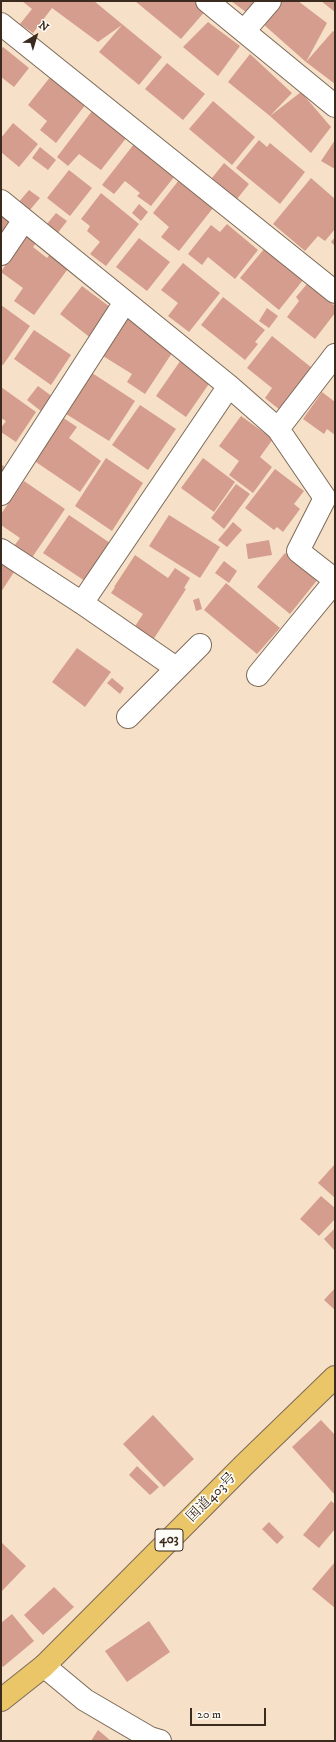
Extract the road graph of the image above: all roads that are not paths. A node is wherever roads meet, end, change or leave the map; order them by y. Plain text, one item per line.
1 (207, 1) edge
2 (270, 1) edge
3 (1, 24) edge
4 (244, 32) junction
5 (335, 106) edge
6 (1, 201) edge
7 (24, 220) junction
8 (1, 254) edge
9 (335, 292) edge
10 (125, 302) junction
11 (335, 355) edge
12 (328, 379) edge
13 (229, 386) junction
14 (278, 429) junction
15 (1, 494) edge
16 (1, 550) edge
17 (335, 581) edge
18 (82, 603) junction
19 (200, 645) dead end
20 (176, 668) junction
21 (258, 675) dead end
22 (128, 717) dead end
23 (335, 1377) edge
24 (44, 1666) junction
25 (1, 1700) edge
26 (160, 1741) edge

1 - 4 street
2 - 4 street
3 - 9 street
4 - 5 street
6 - 7 street
7 - 8 street
7 - 10 street
10 - 13 street
10 - 15 street
11 - 12 street
12 - 14 street
13 - 14 street
13 - 18 street
14 - 17 street
16 - 18 street
17 - 21 street
18 - 20 street
19 - 20 street
20 - 22 street
23 - 24 highway, 国道403号 / 403
24 - 25 highway, 国道403号 / 403
24 - 26 street

